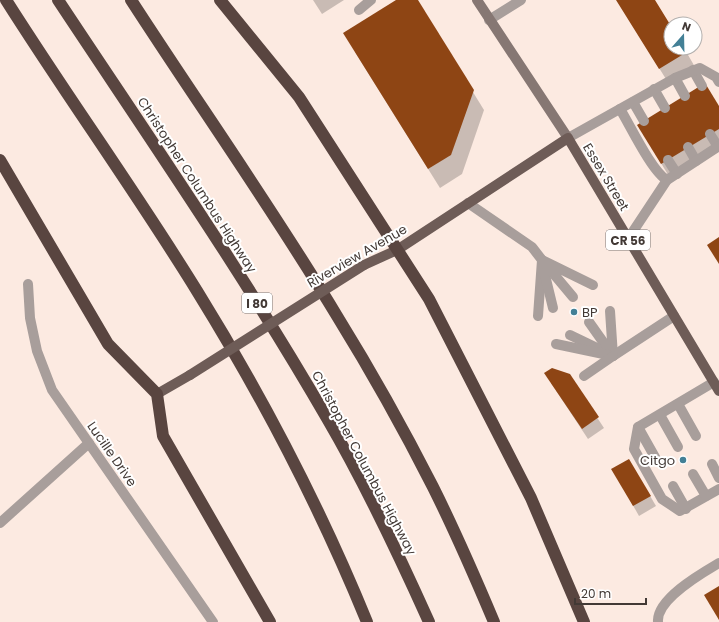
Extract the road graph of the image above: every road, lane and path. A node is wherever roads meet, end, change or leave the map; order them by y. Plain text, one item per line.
1 (6, 0) edge
2 (58, 0) edge
3 (131, 0) edge
4 (220, 0) edge
5 (371, 0) edge
6 (477, 0) edge
7 (522, 0) edge
8 (359, 10) dead end
9 (489, 20) junction
10 (693, 70) junction
11 (675, 78) junction
12 (719, 82) edge
13 (702, 86) dead end
14 (654, 90) junction
15 (685, 96) dead end
16 (633, 102) junction
17 (665, 108) dead end
18 (620, 109) junction
19 (644, 120) dead end
20 (710, 134) dead end
21 (568, 138) junction
22 (688, 147) dead end
23 (718, 147) edge
24 (0, 160) edge
25 (668, 160) dead end
26 (696, 161) junction
27 (677, 174) junction
28 (668, 180) junction
29 (468, 203) junction
30 (628, 239) junction
31 (397, 250) junction
32 (542, 260) junction
33 (28, 284) dead end
34 (593, 285) dead end
35 (573, 297) dead end
36 (553, 308) dead end
37 (610, 311) dead end
38 (538, 316) dead end
39 (674, 316) junction
40 (589, 322) dead end
41 (570, 335) dead end
42 (556, 344) dead end
43 (613, 356) junction
44 (584, 376) dead end
45 (716, 387) edge
46 (157, 394) junction
47 (678, 404) junction
48 (660, 415) junction
49 (638, 427) junction
50 (696, 436) dead end
51 (89, 443) junction
52 (678, 447) dead end
53 (656, 459) dead end
54 (712, 464) dead end
55 (693, 474) dead end
56 (719, 478) edge
57 (673, 486) dead end
58 (719, 489) edge
59 (706, 496) junction
60 (686, 508) junction
61 (0, 523) edge
62 (719, 563) edge
63 (213, 622) edge
64 (270, 622) edge
65 (368, 622) edge
66 (429, 622) edge
67 (494, 622) edge
68 (584, 622) edge
69 (658, 622) edge

1 - 65 highway
2 - 66 highway, Christopher Columbus Highway / I 80
3 - 67 highway
4 - 31 highway
5 - 8 street
6 - 9 main road, Essex Street / CR 56
7 - 9 street
9 - 21 main road, Essex Street / CR 56
10 - 11 street
10 - 12 street
10 - 13 street
11 - 14 street
11 - 15 street
14 - 16 street
14 - 17 street
16 - 18 street
16 - 19 street
18 - 21 street
18 - 28 street
20 - 23 street
21 - 29 main road, Riverview Avenue
21 - 30 main road, Essex Street / CR 56
22 - 26 street
23 - 26 street
24 - 46 highway
25 - 27 street
26 - 27 street
27 - 28 street
28 - 30 street
29 - 31 main road, Riverview Avenue
29 - 32 street
30 - 39 main road, Essex Street / CR 56
31 - 46 main road, Riverview Avenue, bridge
31 - 68 highway
32 - 34 street
32 - 35 street
32 - 36 street
32 - 38 street
33 - 51 street, Lucille Drive
37 - 43 street
39 - 43 street
39 - 45 main road, Essex Street / CR 56
40 - 43 street
41 - 43 street
42 - 43 street
43 - 44 street
45 - 47 street
46 - 64 highway
47 - 48 street
47 - 50 street
48 - 49 street
48 - 52 street
49 - 53 street
49 - 60 street
51 - 61 street
51 - 63 street, Lucille Drive
54 - 56 street
55 - 59 street
57 - 60 street
58 - 59 street
59 - 60 street
62 - 69 street

